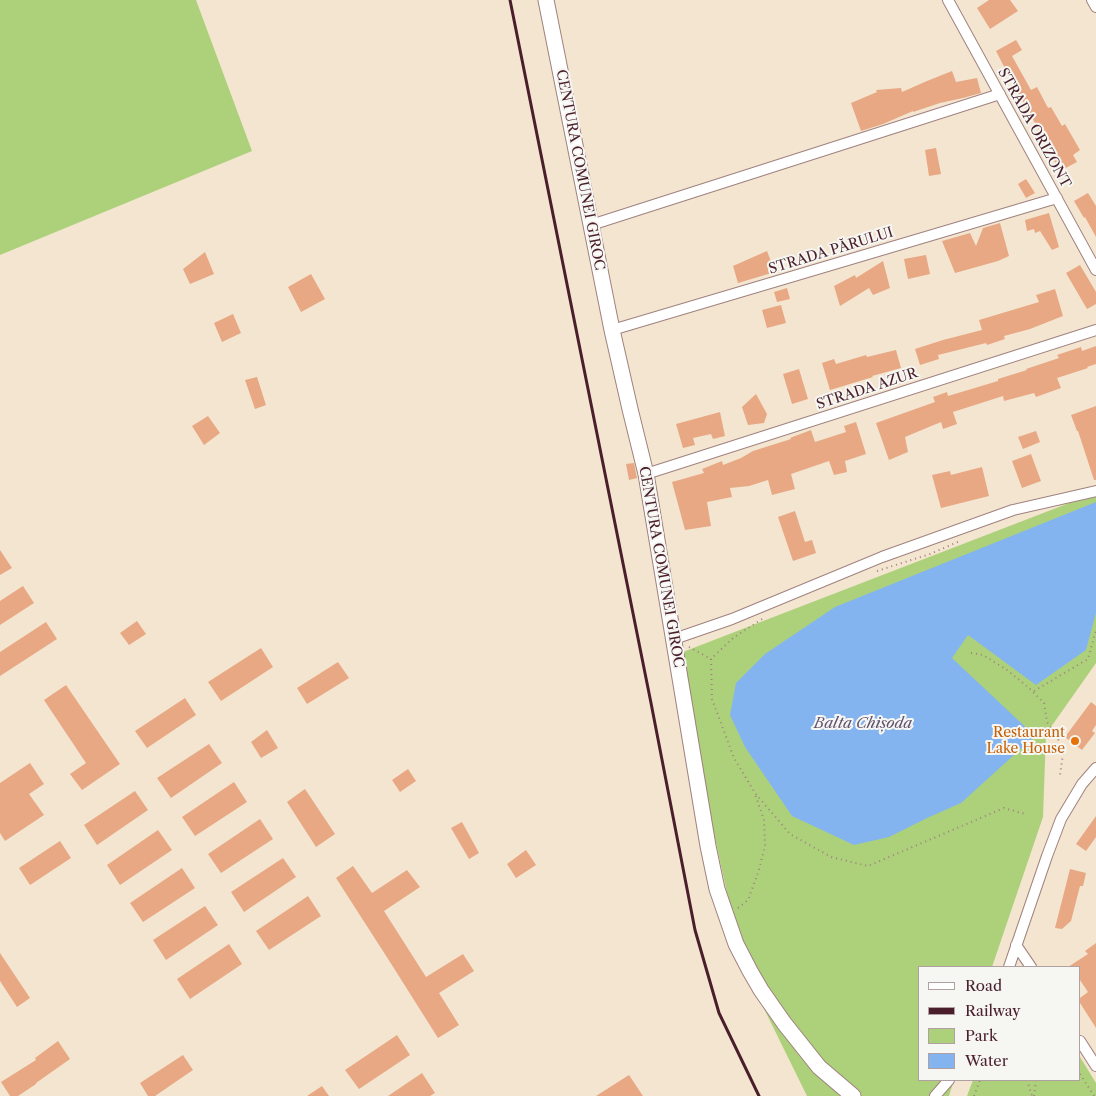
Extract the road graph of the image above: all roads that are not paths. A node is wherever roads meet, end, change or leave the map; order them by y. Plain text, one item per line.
1 (546, 0) edge
2 (948, 0) edge
3 (1092, 0) edge
4 (1096, 7) edge
5 (1000, 94) junction
6 (1057, 198) junction
7 (591, 225) junction
8 (1096, 270) edge
9 (612, 330) junction
10 (1096, 330) edge
11 (646, 474) junction
12 (1096, 491) edge
13 (674, 639) junction
14 (1096, 768) edge
15 (1016, 945) junction
16 (1008, 966) edge
17 (1030, 966) edge
18 (1081, 1043) edge
19 (1096, 1066) edge
20 (948, 1081) edge
21 (853, 1096) edge
22 (935, 1096) edge

1 - 7 main road, CENTURA COMUNEI GIROC
2 - 5 street, STRADA ORIZONT
3 - 4 street
5 - 6 street, STRADA ORIZONT
5 - 7 street
6 - 8 street, STRADA ORIZONT
6 - 9 street, STRADA PĂRULUI
7 - 9 main road, CENTURA COMUNEI GIROC
9 - 11 main road, CENTURA COMUNEI GIROC
10 - 11 street, STRADA AZUR
11 - 13 main road, CENTURA COMUNEI GIROC
12 - 13 street
13 - 21 main road, CENTURA COMUNEI GIROC
14 - 15 street
15 - 16 street
15 - 17 street
18 - 19 street
20 - 22 street

